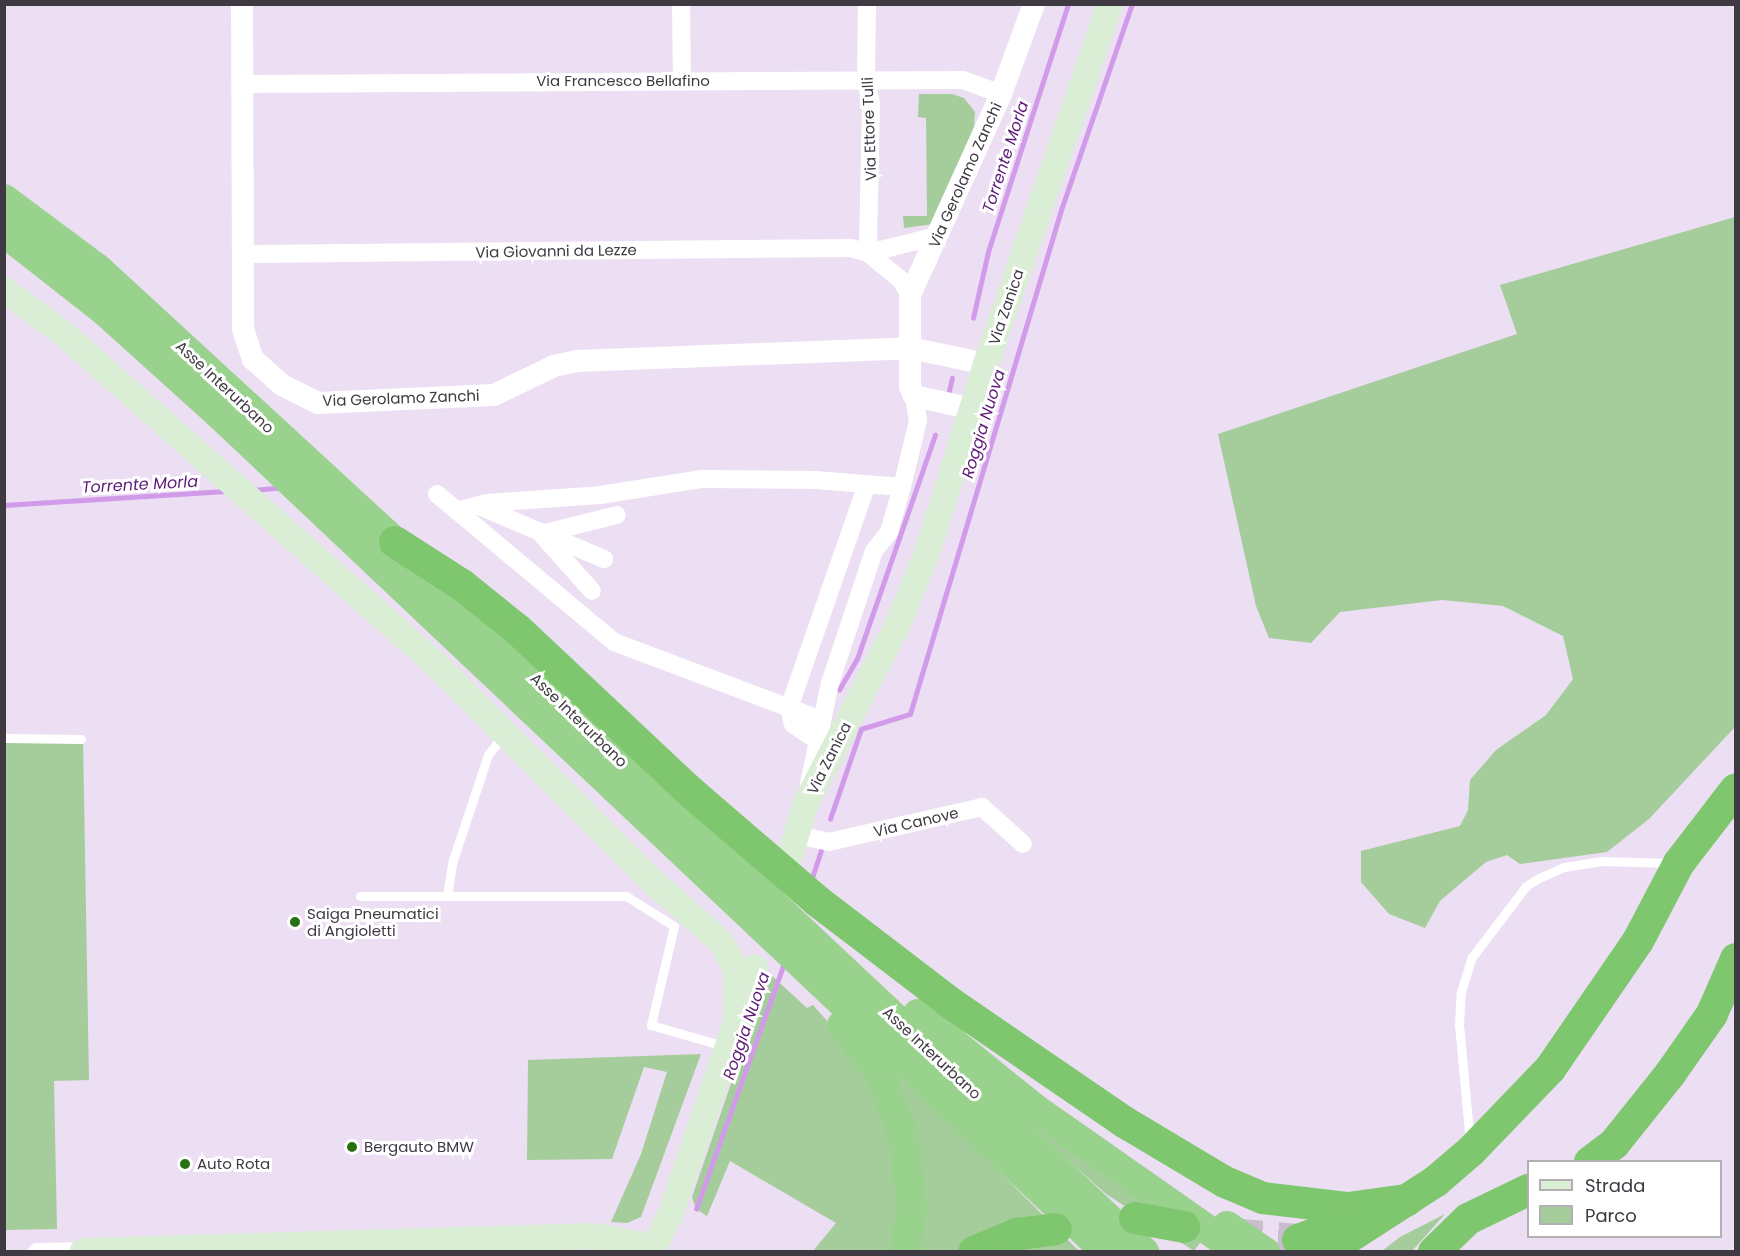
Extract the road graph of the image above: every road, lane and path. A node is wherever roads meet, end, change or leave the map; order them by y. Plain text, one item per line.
1 (242, 4) edge
2 (681, 4) edge
3 (867, 4) edge
4 (1034, 4) edge
5 (1110, 4) edge
6 (866, 80) junction
7 (682, 81) junction
8 (242, 84) junction
9 (1001, 94) junction
10 (4, 199) edge
11 (4, 232) edge
12 (937, 236) junction
13 (4, 246) edge
14 (868, 252) junction
15 (243, 254) junction
16 (4, 290) edge
17 (910, 295) junction
18 (910, 348) junction
19 (986, 364) junction
20 (914, 396) junction
21 (973, 409) junction
22 (219, 414) junction
23 (867, 484) junction
24 (902, 487) junction
25 (437, 494) dead end
26 (479, 506) junction
27 (458, 511) junction
28 (617, 515) dead end
29 (541, 534) junction
30 (395, 542) junction
31 (604, 559) dead end
32 (592, 591) dead end
33 (789, 708) junction
34 (821, 720) junction
35 (506, 731) junction
36 (4, 738) edge
37 (81, 739) dead end
38 (818, 741) junction
39 (1736, 789) edge
40 (806, 803) junction
41 (808, 843) joint
42 (1023, 844) dead end
43 (1679, 863) junction
44 (741, 879) junction
45 (360, 896) dead end
46 (447, 896) junction
47 (801, 935) junction
48 (1736, 959) edge
49 (755, 967) dead end
50 (939, 1032) junction
51 (733, 1037) junction
52 (1471, 1151) junction
53 (1591, 1160) edge
54 (1029, 1162) junction
55 (1527, 1190) edge
56 (1407, 1200) junction
57 (1135, 1218) dead end
58 (1184, 1227) dead end
59 (1056, 1229) dead end
60 (1312, 1246) tunnel mouth
61 (148, 1250) edge
62 (658, 1250) edge
63 (37, 1251) edge
64 (83, 1251) edge
65 (904, 1251) edge
66 (974, 1251) edge
67 (1106, 1251) edge
68 (1144, 1251) edge
69 (1240, 1251) tunnel mouth
70 (1265, 1251) edge
71 (1434, 1251) edge

1 - 8 street, Via Gerolamo Zanchi
2 - 7 street
3 - 6 street, Via Ettore Tulli
4 - 9 street, Via Gerolamo Zanchi
5 - 19 main road, Via Zanica
6 - 7 street, Via Francesco Bellafino
6 - 9 street, Via Francesco Bellafino
6 - 14 street, Via Ettore Tulli
7 - 8 street, Via Francesco Bellafino
8 - 15 street, Via Gerolamo Zanchi
9 - 12 street, Via Gerolamo Zanchi
10 - 30 highway, Asse Interurbano
11 - 22 highway, Asse Interurbano
12 - 14 street, Via Giovanni da Lezze
12 - 17 street, Via Gerolamo Zanchi
13 - 22 highway
14 - 15 street, Via Giovanni da Lezze
14 - 17 street
15 - 18 street, Via Gerolamo Zanchi
16 - 35 main road
17 - 18 street, Via Gerolamo Zanchi
18 - 19 street, Via Gerolamo Zanchi
18 - 20 street, Via Gerolamo Zanchi
19 - 21 main road, Via Zanica
20 - 21 street
20 - 24 street, Via Zanica
21 - 40 main road, Via Zanica
22 - 44 highway, Asse Interurbano
23 - 24 street
23 - 26 street
23 - 33 street
24 - 34 street, Via Zanica
25 - 27 street
26 - 27 street
26 - 29 street
27 - 33 street
28 - 29 street
29 - 31 street
29 - 32 street
30 - 44 highway, Asse Interurbano
30 - 44 highway
33 - 34 street
33 - 38 street
34 - 38 street, Via Zanica
35 - 46 lane
35 - 51 main road
36 - 37 lane
38 - 40 street, Via Zanica
39 - 43 highway
40 - 41 main road, Via Zanica
41 - 42 street, Via Canove
43 - 52 highway
43 - 52 lane
44 - 47 highway
44 - 47 highway, Asse Interurbano
45 - 46 lane
46 - 51 lane
47 - 50 highway
47 - 54 highway, Asse Interurbano
47 - 56 highway
47 - 65 highway
48 - 53 highway
49 - 51 main road
50 - 69 highway
50 - 70 highway
51 - 62 main road
52 - 56 highway
54 - 67 highway, Asse Interurbano
54 - 68 highway, Asse Interurbano
55 - 71 highway
56 - 60 highway
57 - 58 highway
59 - 66 highway
61 - 62 main road
61 - 64 main road
63 - 64 street

